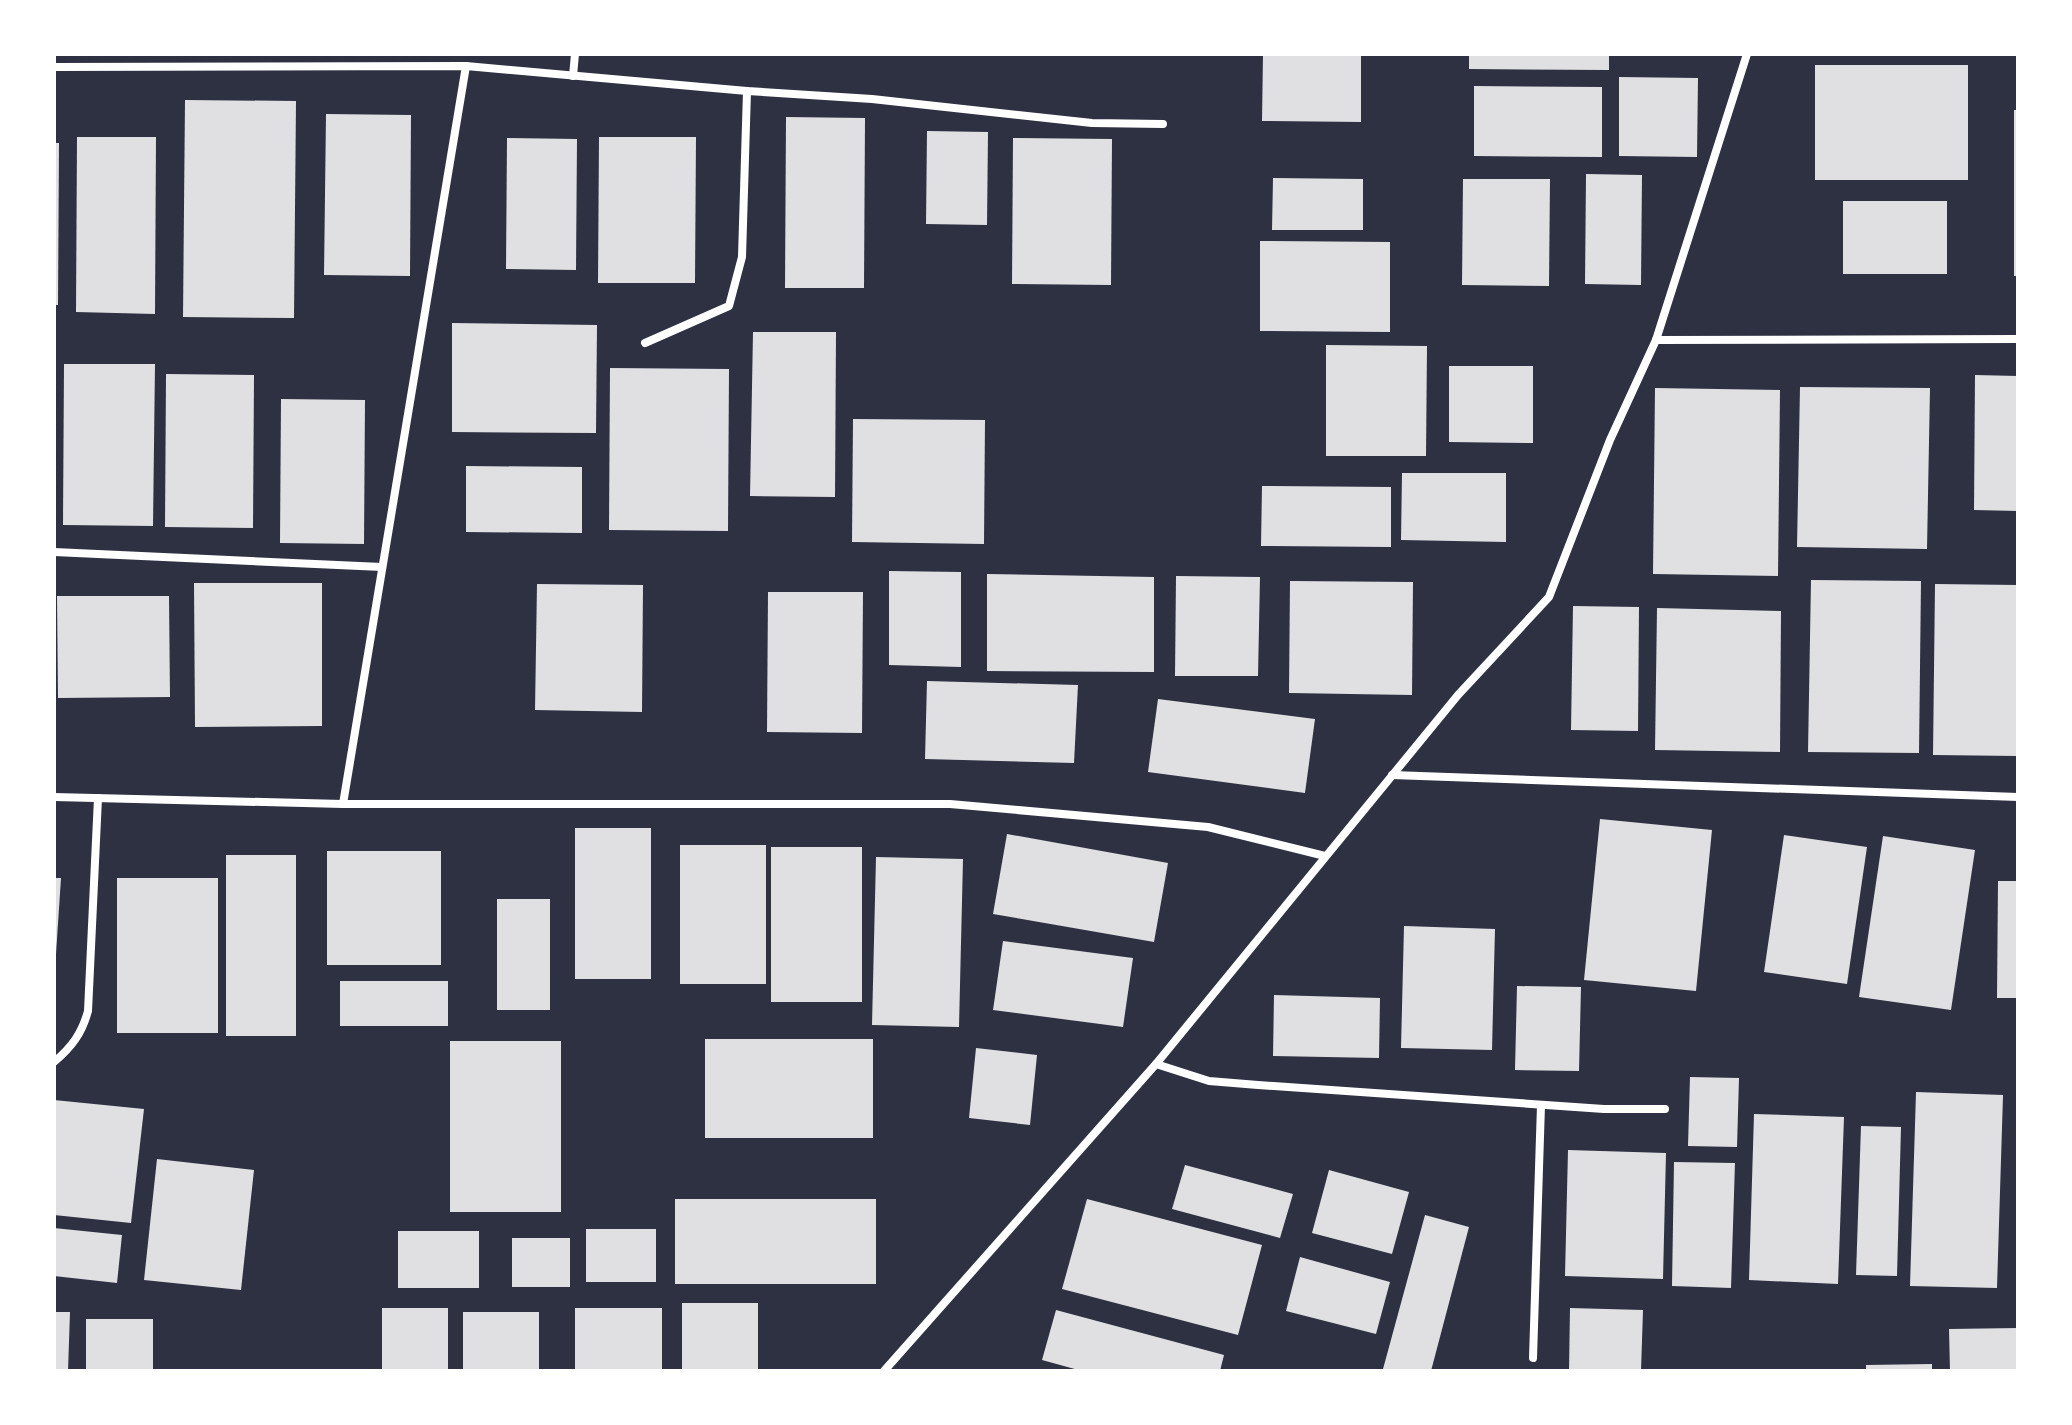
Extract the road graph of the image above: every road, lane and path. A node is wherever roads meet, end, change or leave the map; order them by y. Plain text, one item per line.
1 (575, 54) edge
2 (1747, 54) edge
3 (466, 66) junction
4 (54, 67) edge
5 (573, 76) junction
6 (747, 91) junction
7 (1163, 124) dead end
8 (2018, 339) edge
9 (1656, 340) junction
10 (645, 343) dead end
11 (54, 552) edge
12 (382, 567) junction
13 (1392, 775) junction
14 (54, 797) edge
15 (2018, 797) edge
16 (98, 798) junction
17 (343, 804) junction
18 (1325, 856) junction
19 (54, 1062) edge
20 (1156, 1064) junction
21 (1541, 1105) junction
22 (1665, 1109) dead end
23 (1533, 1358) dead end
24 (884, 1371) edge

1 - 5 street
2 - 9 street
3 - 4 street
3 - 5 street
3 - 12 street
5 - 6 street
6 - 7 street
6 - 10 street
8 - 9 street
9 - 13 street
11 - 12 street
12 - 17 street
13 - 15 street
13 - 18 street
14 - 16 street
16 - 17 street
16 - 19 street
17 - 18 street
18 - 20 street
20 - 21 street
20 - 24 street
21 - 22 street
21 - 23 street

